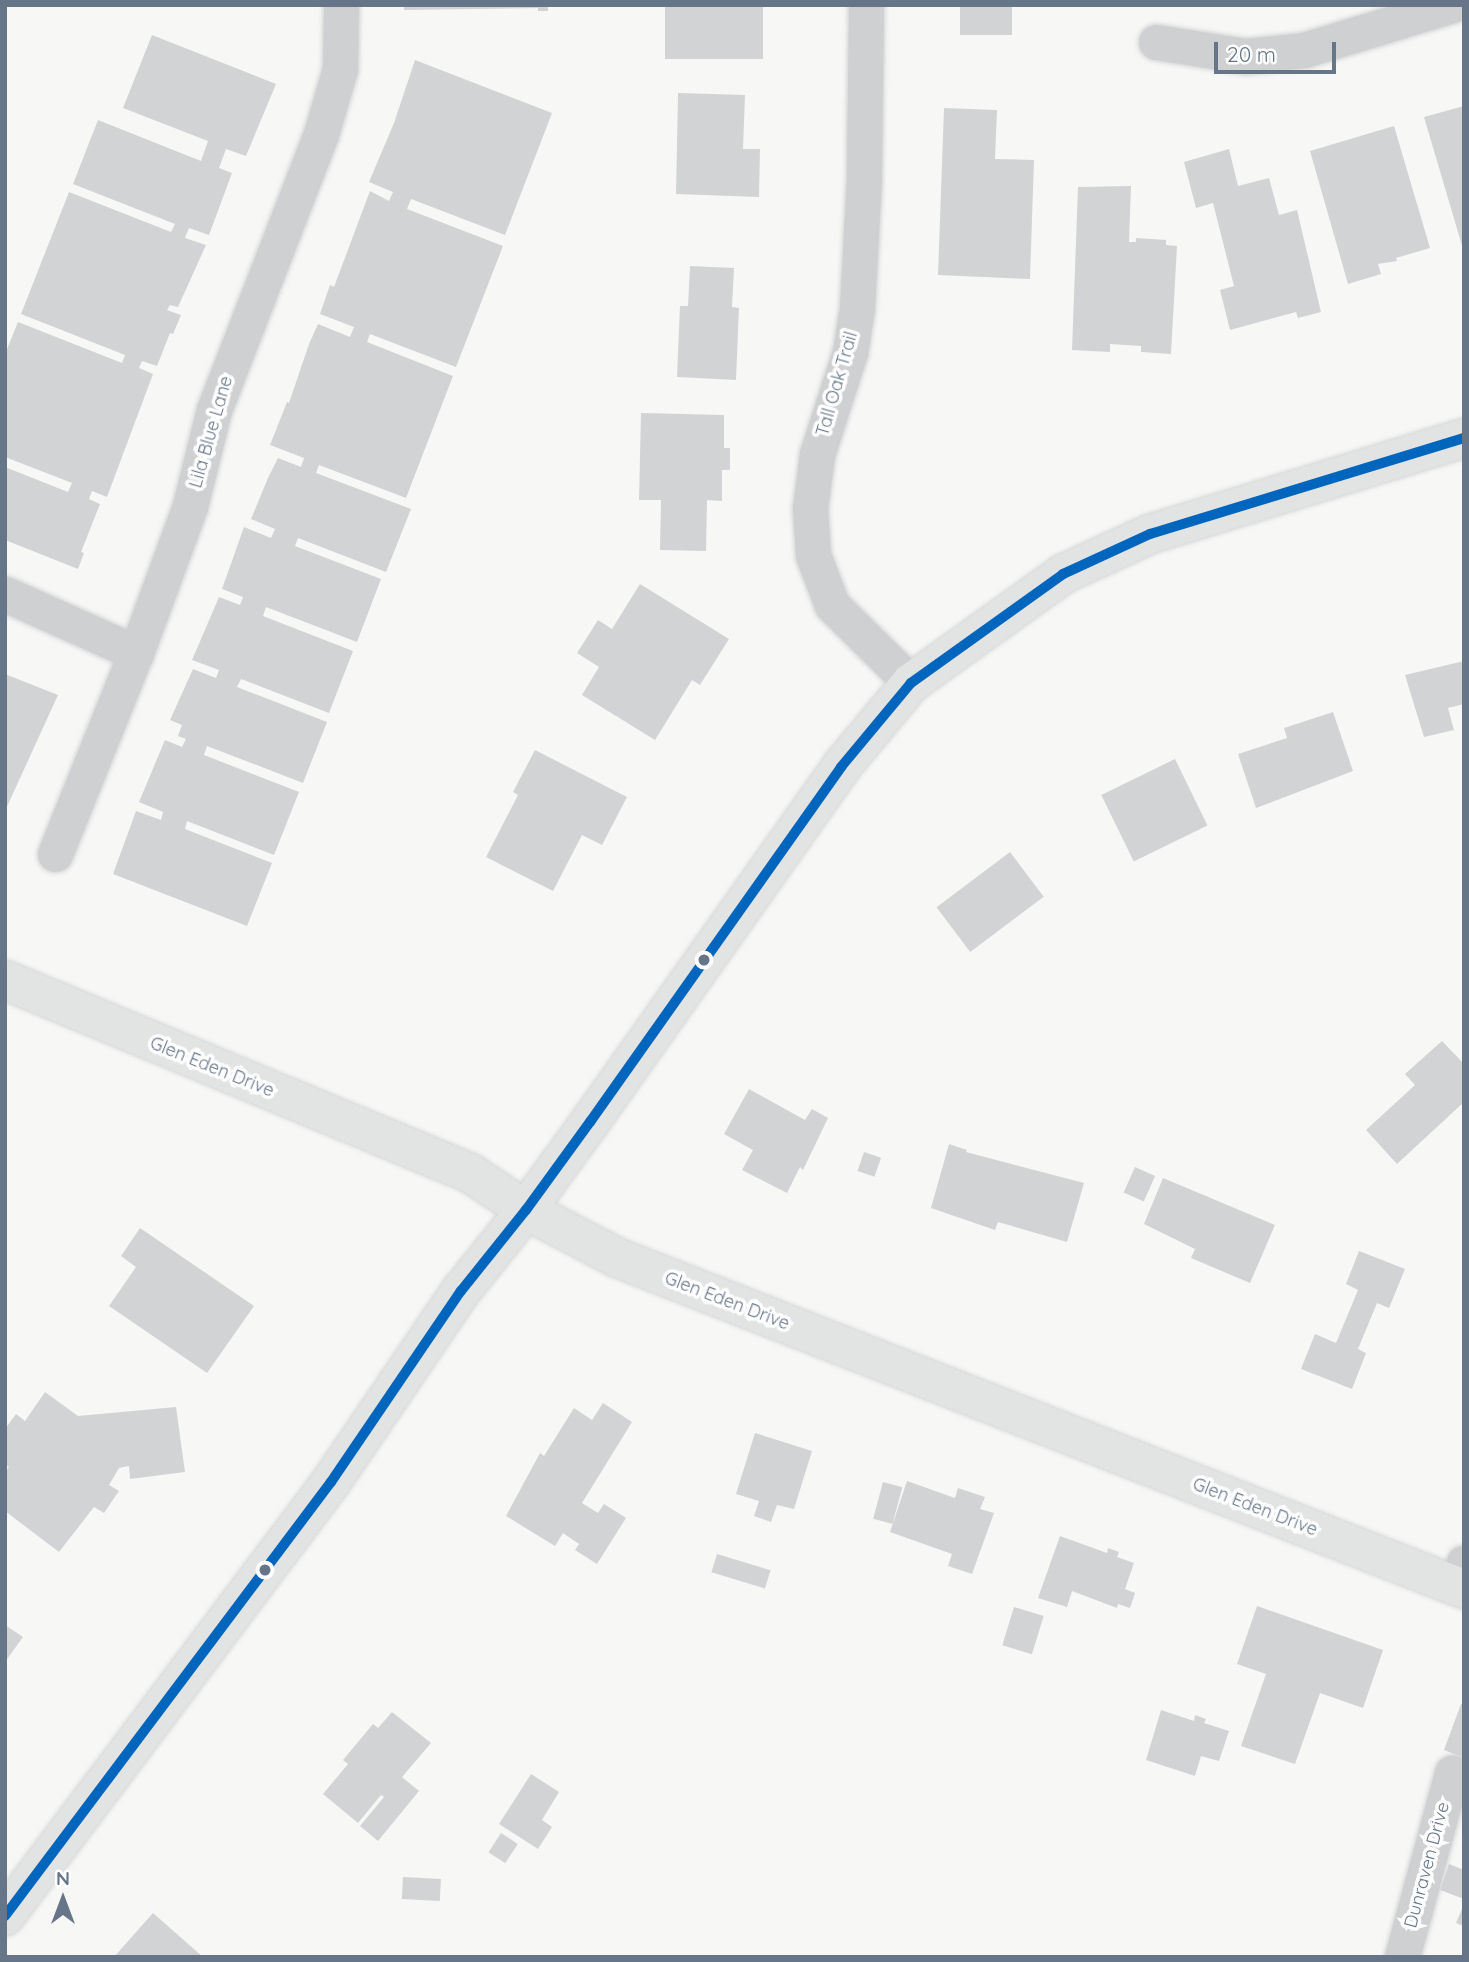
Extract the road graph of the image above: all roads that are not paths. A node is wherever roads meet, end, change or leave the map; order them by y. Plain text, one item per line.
1 (341, 5) edge
2 (866, 5) edge
3 (1452, 5) edge
4 (1156, 42) dead end
5 (1464, 438) edge
6 (5, 594) edge
7 (136, 653) junction
8 (911, 683) junction
9 (55, 854) dead end
10 (5, 980) edge
11 (526, 1210) junction
12 (1461, 1579) edge
13 (1452, 1773) dead end
14 (5, 1916) edge
15 (1402, 1957) edge

1 - 7 street, Lila Blue Lane
2 - 8 street, Tall Oak Trail
3 - 4 street
5 - 8 main road
6 - 7 street
7 - 9 street, Lila Blue Lane
8 - 11 main road
10 - 11 main road, Glen Eden Drive
11 - 12 main road, Glen Eden Drive
11 - 14 main road
13 - 15 street, Dunraven Drive

